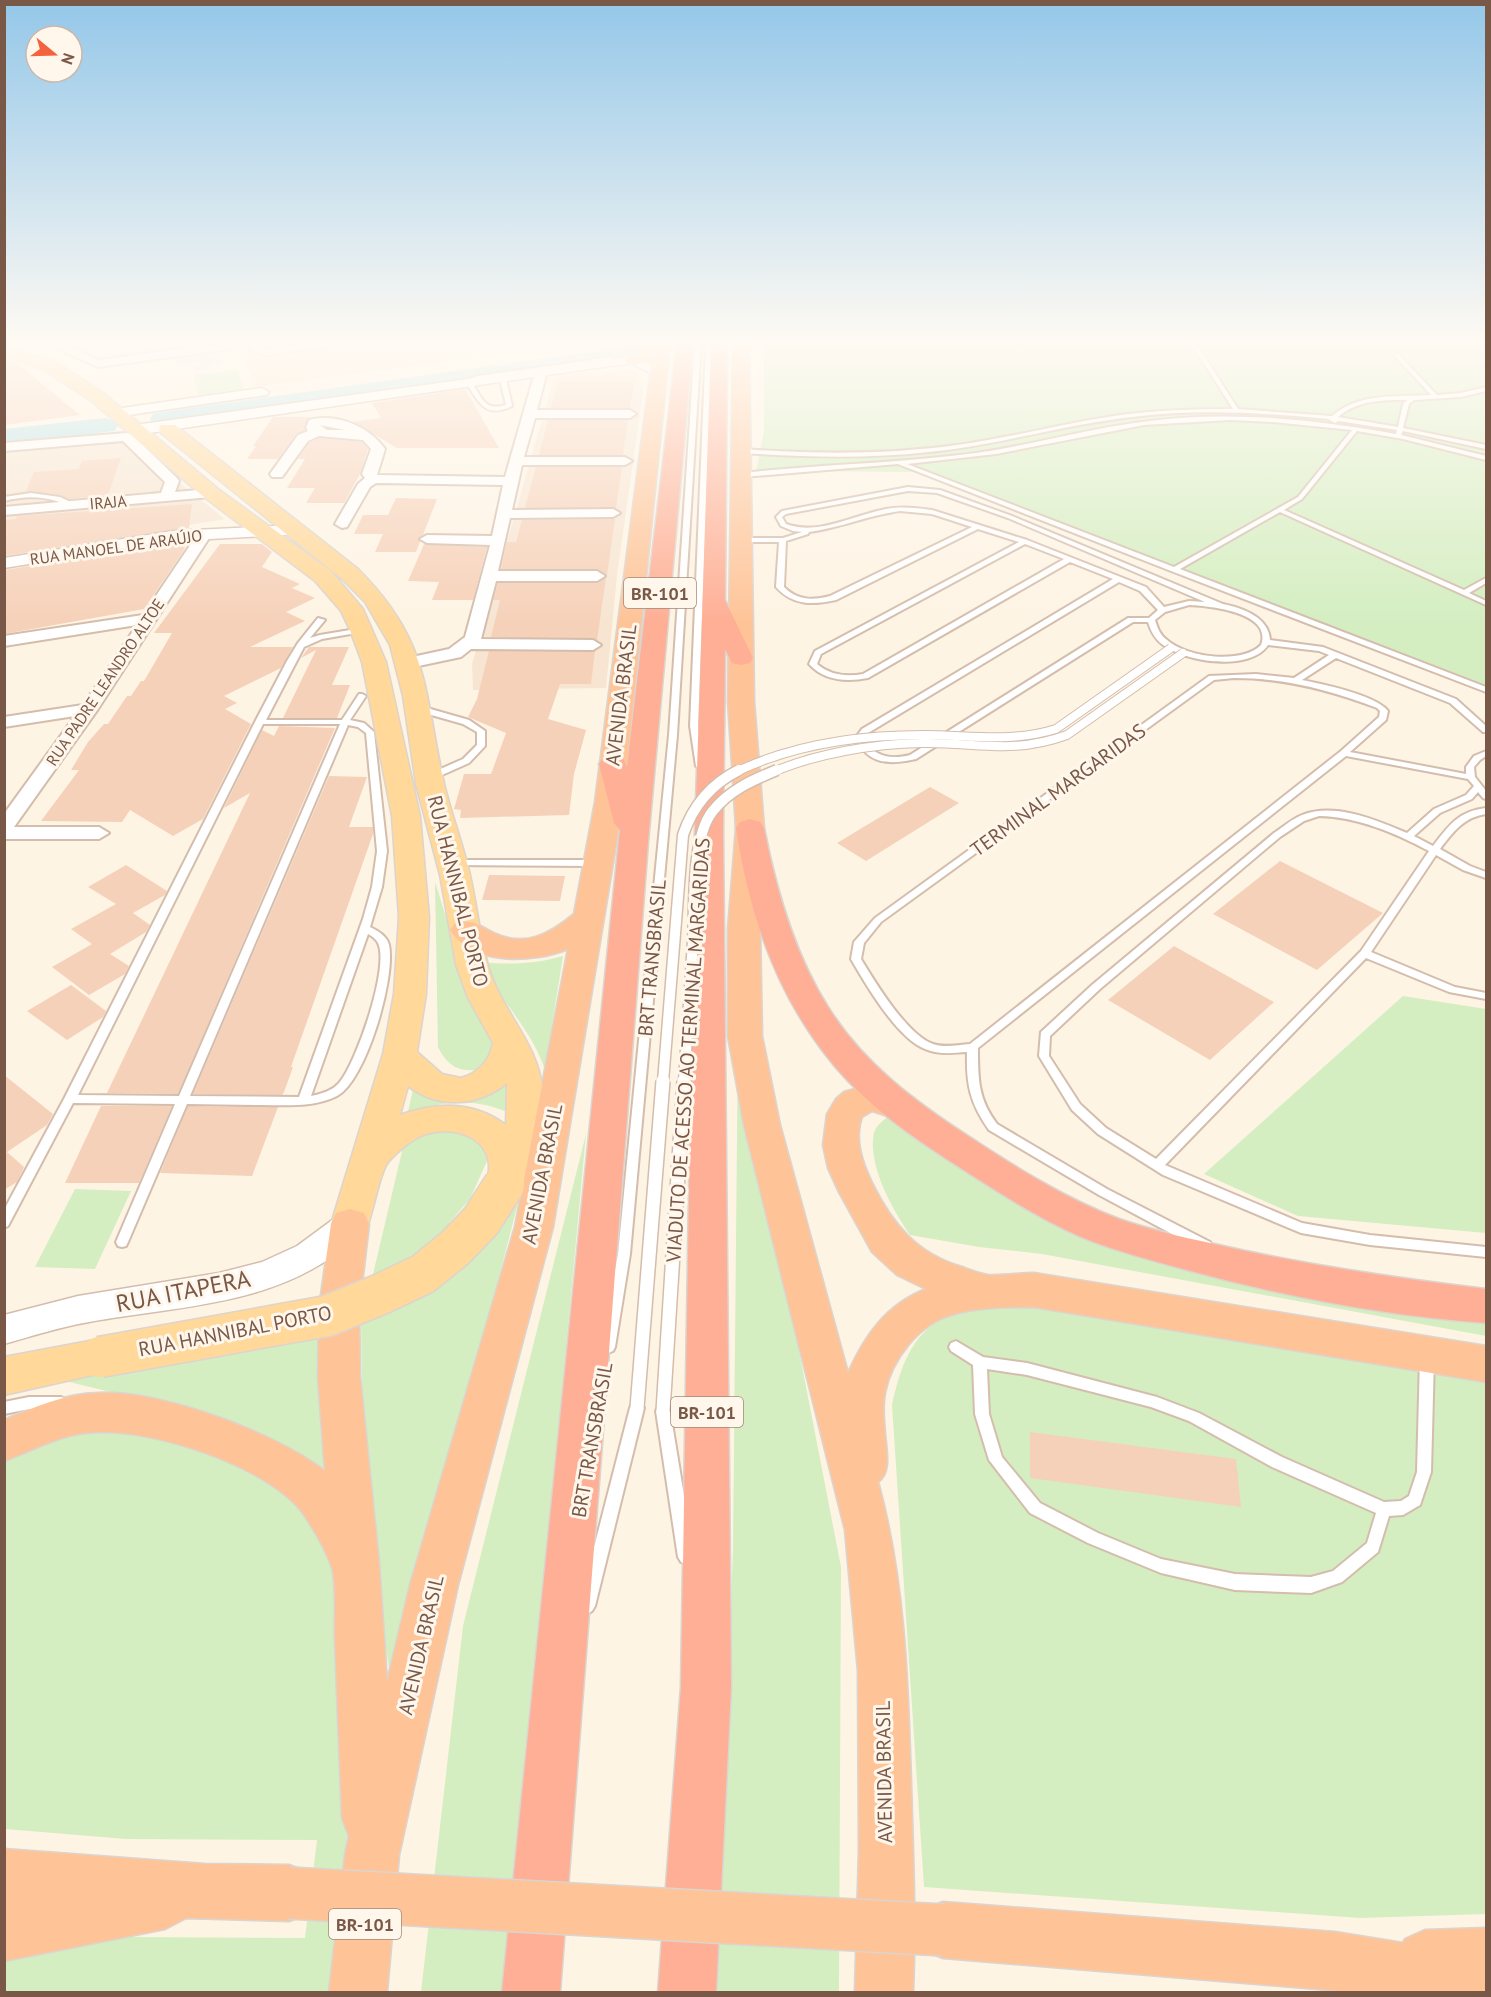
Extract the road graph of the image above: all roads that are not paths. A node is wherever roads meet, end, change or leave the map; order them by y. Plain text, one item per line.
1 (84, 436) edge
2 (104, 436) edge
3 (122, 436) edge
4 (142, 436) edge
5 (178, 436) edge
6 (307, 436) edge
7 (363, 436) edge
8 (523, 436) edge
9 (644, 436) edge
10 (675, 436) edge
11 (692, 436) edge
12 (705, 436) edge
13 (717, 436) edge
14 (742, 436) edge
15 (1006, 436) edge
16 (1069, 436) edge
17 (1350, 436) edge
18 (1393, 436) edge
19 (1440, 436) edge
20 (1398, 437) joint
21 (4, 446) edge
22 (1486, 447) edge
23 (742, 452) junction
24 (1486, 458) edge
25 (625, 460) dead end
26 (516, 461) junction
27 (897, 462) junction
28 (277, 474) dead end
29 (743, 475) junction
30 (373, 479) junction
31 (511, 481) junction
32 (211, 493) junction
33 (167, 497) junction
34 (4, 499) edge
35 (74, 505) junction
36 (1280, 510) junction
37 (4, 511) edge
38 (614, 513) dead end
39 (504, 514) junction
40 (290, 524) junction
41 (342, 524) dead end
42 (977, 526) junction
43 (259, 530) junction
44 (817, 530) junction
45 (204, 535) junction
46 (427, 539) dead end
47 (742, 540) junction
48 (783, 540) junction
49 (498, 541) junction
50 (1025, 542) junction
51 (1070, 559) junction
52 (4, 563) edge
53 (1173, 570) junction
54 (491, 576) junction
55 (597, 576) dead end
56 (1118, 579) junction
57 (1486, 580) edge
58 (1464, 593) junction
59 (713, 597) junction
60 (1486, 603) edge
61 (1221, 606) junction
62 (1162, 610) junction
63 (149, 619) junction
64 (321, 620) dead end
65 (1151, 620) junction
66 (362, 630) junction
67 (4, 641) edge
68 (1266, 642) junction
69 (469, 644) junction
70 (301, 645) junction
71 (593, 645) dead end
72 (1172, 648) junction
73 (1183, 653) junction
74 (1335, 655) junction
75 (741, 658) junction
76 (409, 663) junction
77 (1297, 679) junction
78 (1486, 690) edge
79 (362, 696) dead end
80 (417, 708) junction
81 (89, 709) junction
82 (4, 722) edge
83 (259, 722) junction
84 (345, 722) junction
85 (1486, 730) edge
86 (1344, 753) junction
87 (1486, 753) edge
88 (613, 764) junction
89 (1471, 777) junction
90 (429, 778) junction
91 (1478, 788) junction
92 (1486, 796) edge
93 (1486, 811) edge
94 (406, 816) junction
95 (6, 825) edge
96 (730, 830) junction
97 (99, 833) dead end
98 (1407, 838) junction
99 (633, 842) junction
100 (1435, 850) junction
101 (453, 863) junction
102 (597, 863) junction
103 (1486, 875) edge
104 (586, 920) junction
105 (365, 929) junction
106 (466, 930) junction
107 (1365, 953) junction
108 (1486, 996) edge
109 (511, 1039) junction
110 (973, 1047) junction
111 (400, 1054) junction
112 (70, 1099) junction
113 (184, 1099) junction
114 (303, 1101) junction
115 (901, 1107) junction
116 (369, 1156) junction
117 (1158, 1164) junction
118 (507, 1177) junction
119 (4, 1222) edge
120 (350, 1224) junction
121 (122, 1242) dead end
122 (1486, 1252) edge
123 (1263, 1273) junction
124 (986, 1291) junction
125 (1486, 1306) edge
126 (4, 1330) edge
127 (956, 1347) dead end
128 (1427, 1355) junction
129 (606, 1359) dead end
130 (980, 1362) junction
131 (1486, 1364) edge
132 (15, 1378) edge
133 (4, 1408) edge
134 (100, 1412) junction
135 (4, 1441) edge
136 (592, 1441) dead end
137 (1384, 1509) junction
138 (868, 1530) junction
139 (354, 1563) junction
140 (569, 1569) junction
141 (688, 1572) dead end
142 (692, 1595) dead end
143 (583, 1623) dead end
144 (577, 1646) dead end
145 (706, 1687) junction
146 (554, 1736) junction
147 (372, 1855) junction
148 (4, 1877) edge
149 (205, 1892) junction
150 (4, 1933) edge
151 (1486, 1957) edge
152 (1335, 1960) junction
153 (1486, 1984) edge
154 (358, 1992) edge
155 (531, 1992) edge
156 (687, 1992) edge
157 (884, 1992) edge

1 - 21 street
2 - 21 street
3 - 33 street
4 - 32 main road, RUA HANNIBAL PORTO
5 - 40 main road, RUA HANNIBAL PORTO
6 - 28 street
7 - 30 street
8 - 26 street
9 - 88 highway, AVENIDA BRASIL / BR-101
10 - 99 highway, AVENIDA BRASIL / BR-101
11 - 129 lane, BRT TRANSBRASIL
12 - 96 lane
13 - 59 highway, AVENIDA BRASIL / BR-101
14 - 23 highway, AVENIDA BRASIL / BR-101
15 - 23 lane
16 - 27 lane
17 - 36 lane
18 - 20 lane
19 - 22 lane
20 - 24 lane
23 - 29 highway, AVENIDA BRASIL / BR-101
25 - 26 street
26 - 31 street
27 - 29 lane
27 - 53 lane
29 - 47 highway, AVENIDA BRASIL / BR-101
30 - 31 street
30 - 41 street
31 - 39 street
32 - 33 street, IRAJA
32 - 43 main road, RUA HANNIBAL PORTO
33 - 35 street, IRAJA
34 - 35 lane
35 - 37 street, IRAJA
36 - 53 lane
36 - 58 lane
38 - 39 street
39 - 49 street
40 - 43 street, RUA MANOEL DE ARAÚJO
40 - 76 main road, RUA HANNIBAL PORTO
42 - 44 lane
42 - 48 lane
42 - 50 lane
43 - 45 street, RUA MANOEL DE ARAÚJO
43 - 66 main road, RUA HANNIBAL PORTO
44 - 48 lane
44 - 61 lane
45 - 52 street, RUA MANOEL DE ARAÚJO
45 - 63 street, RUA PADRE LEANDRO ALTOE
46 - 49 street
47 - 48 lane
47 - 75 highway, AVENIDA BRASIL / BR-101
49 - 54 street
50 - 51 lane
50 - 51 lane
51 - 56 lane
53 - 78 lane
54 - 55 street
54 - 69 street
56 - 62 lane
56 - 65 lane
57 - 58 lane
58 - 60 lane
59 - 75 highway
59 - 96 highway, AVENIDA BRASIL / BR-101
61 - 62 lane
61 - 68 lane
62 - 65 lane
63 - 67 street
63 - 81 street, RUA PADRE LEANDRO ALTOE
64 - 70 lane
65 - 72 lane
66 - 70 lane
66 - 94 main road, RUA HANNIBAL PORTO
68 - 73 lane
68 - 74 lane
69 - 71 street
69 - 76 street
70 - 83 lane
72 - 73 lane
72 - 143 lane, VIADUTO DE ACESSO AO TERMINAL MARGARIDAS, bridge
73 - 141 lane, VIADUTO DE ACESSO AO TERMINAL MARGARIDAS, bridge
74 - 77 lane
74 - 85 lane
75 - 96 highway, AVENIDA BRASIL / BR-101
76 - 80 main road, RUA HANNIBAL PORTO
77 - 86 lane, TERMINAL MARGARIDAS
77 - 110 lane, TERMINAL MARGARIDAS
79 - 84 lane
80 - 90 main road, RUA HANNIBAL PORTO
80 - 90 lane
81 - 82 street
81 - 95 street, RUA PADRE LEANDRO ALTOE
83 - 84 lane
83 - 112 lane
84 - 105 lane
84 - 113 lane
86 - 89 lane
86 - 110 lane, TERMINAL MARGARIDAS
87 - 89 lane
88 - 99 highway
88 - 102 highway, AVENIDA BRASIL / BR-101
89 - 91 lane
90 - 101 main road, RUA HANNIBAL PORTO
91 - 92 lane
91 - 98 lane
93 - 100 lane
94 - 101 main road
94 - 111 main road, RUA HANNIBAL PORTO
95 - 97 street
96 - 115 highway
96 - 138 highway, AVENIDA BRASIL / BR-101
96 - 145 highway, AVENIDA BRASIL / BR-101
98 - 100 lane
98 - 117 lane
99 - 140 highway, AVENIDA BRASIL / BR-101
100 - 103 lane
100 - 107 lane
101 - 102 lane
101 - 106 main road, RUA HANNIBAL PORTO
102 - 104 highway, AVENIDA BRASIL / BR-101
104 - 106 highway
104 - 147 highway, AVENIDA BRASIL / BR-101
105 - 114 lane
105 - 114 lane
106 - 109 main road, RUA HANNIBAL PORTO
107 - 108 lane
107 - 117 lane
109 - 111 main road
109 - 118 main road, RUA HANNIBAL PORTO
110 - 123 lane
111 - 116 main road, RUA HANNIBAL PORTO
112 - 113 lane
112 - 119 lane
113 - 114 lane
113 - 121 lane
115 - 123 highway
115 - 124 highway
116 - 118 main road
116 - 120 main road, RUA HANNIBAL PORTO
117 - 122 lane
118 - 132 main road, RUA HANNIBAL PORTO, bridge
120 - 126 street, RUA ITAPERA
120 - 139 highway
123 - 125 highway
124 - 128 highway
124 - 138 highway
127 - 130 lane
128 - 131 highway
128 - 137 lane
130 - 137 lane
130 - 137 lane
133 - 134 lane
134 - 135 highway
134 - 139 highway
136 - 140 lane, BRT TRANSBRASIL
138 - 157 highway, AVENIDA BRASIL / BR-101
139 - 147 highway
140 - 146 highway, AVENIDA BRASIL / BR-101
142 - 145 lane
144 - 146 lane
145 - 156 highway, AVENIDA BRASIL / BR-101
146 - 155 highway, AVENIDA BRASIL / BR-101
147 - 154 highway, AVENIDA BRASIL / BR-101
148 - 149 highway
149 - 150 highway
149 - 152 highway, bridge
151 - 152 highway
152 - 153 highway

